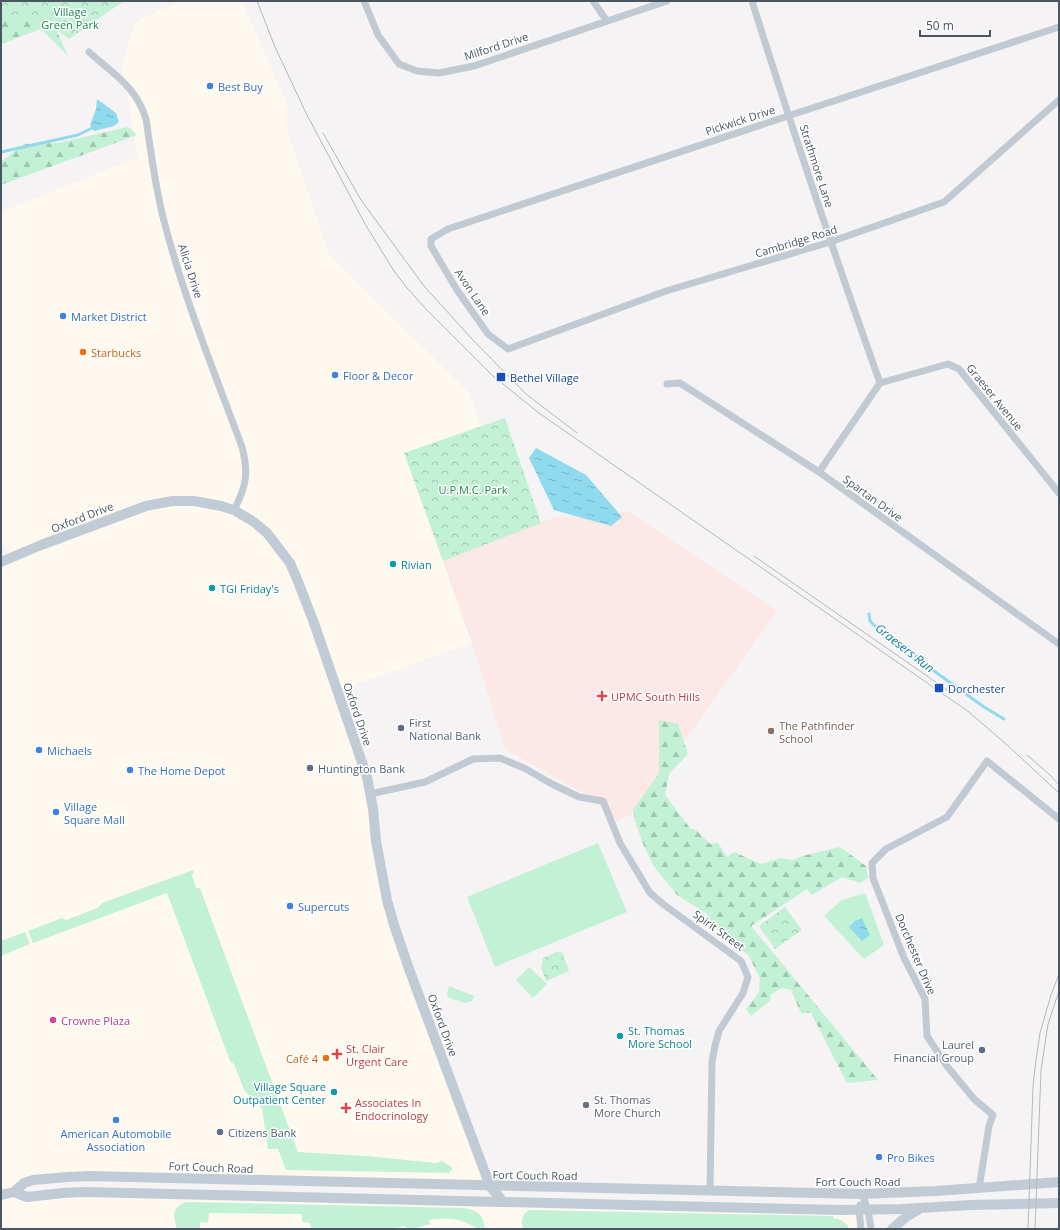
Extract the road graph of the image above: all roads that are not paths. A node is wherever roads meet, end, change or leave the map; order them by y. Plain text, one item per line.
1 (364, 1) edge
2 (593, 1) edge
3 (667, 1) edge
4 (752, 1) edge
5 (607, 21) junction
6 (1059, 28) edge
7 (89, 52) dead end
8 (1059, 100) edge
9 (788, 116) junction
10 (431, 239) joint
11 (830, 242) junction
12 (508, 349) joint
13 (880, 383) junction
14 (667, 384) dead end
15 (819, 472) junction
16 (1059, 493) edge
17 (234, 510) junction
18 (1, 562) edge
19 (1059, 644) edge
20 (370, 794) junction
21 (1059, 819) edge
22 (1059, 1182) edge
23 (490, 1186) junction
24 (979, 1188) junction
25 (710, 1191) junction
26 (14, 1192) junction
27 (1, 1194) edge
28 (862, 1194) junction
29 (488, 1202) junction
30 (503, 1202) junction
31 (1059, 1202) edge
32 (925, 1208) junction
33 (864, 1210) junction
34 (861, 1229) edge
35 (871, 1229) edge
36 (892, 1229) edge

1 - 5 street, Milford Drive
2 - 5 street
3 - 5 street, Milford Drive
4 - 9 street, Strathmore Lane
6 - 9 street, Pickwick Drive
7 - 17 street, Alicia Drive
8 - 11 street, Cambridge Road
9 - 10 street, Pickwick Drive
9 - 11 street, Strathmore Lane
10 - 12 street, Avon Lane
11 - 12 street, Cambridge Road
11 - 13 street, Strathmore Lane
13 - 15 street
13 - 16 street, Graeser Avenue
14 - 15 street, Spartan Drive
15 - 19 street, Spartan Drive
17 - 18 street, Oxford Drive
17 - 20 street, Oxford Drive
20 - 23 street, Oxford Drive
20 - 25 street, Spirit Street
21 - 24 street, Dorchester Drive
22 - 24 street, Fort Couch Road
23 - 25 street, Fort Couch Road
23 - 26 street, Fort Couch Road
23 - 29 street
23 - 30 street, Oxford Drive
24 - 28 street, Fort Couch Road
25 - 28 street, Fort Couch Road
26 - 27 street, Fort Couch Road
26 - 29 street, Fort Couch Road
28 - 33 street
29 - 30 street, Fort Couch Road
30 - 33 street, Fort Couch Road
31 - 32 street, Fort Couch Road
32 - 33 street, Fort Couch Road
32 - 36 street
33 - 34 street
33 - 35 street

